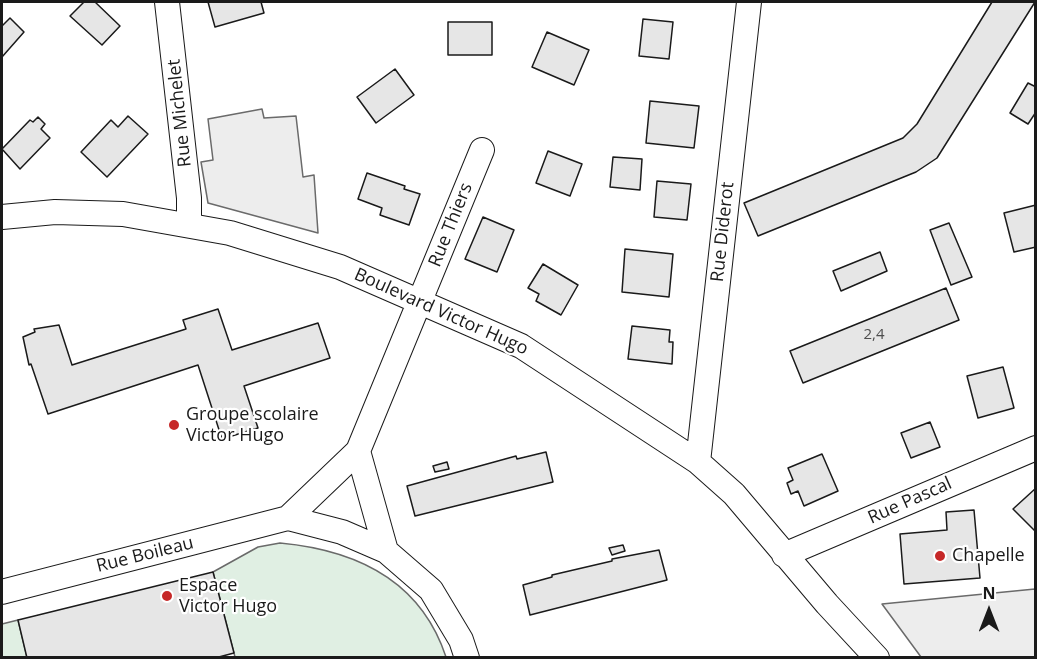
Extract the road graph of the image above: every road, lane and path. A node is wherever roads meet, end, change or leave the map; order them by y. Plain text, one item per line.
1 (167, 2) edge
2 (749, 2) edge
3 (482, 150) dead end
4 (2, 217) edge
5 (189, 224) junction
6 (421, 300) junction
7 (1035, 448) edge
8 (358, 451) junction
9 (698, 462) junction
10 (288, 519) junction
11 (386, 551) junction
12 (784, 555) junction
13 (2, 592) edge
14 (467, 657) edge
15 (877, 657) edge

1 - 5 street, Rue Michelet
2 - 9 street, Rue Diderot
3 - 6 street, Rue Thiers
4 - 5 street, Boulevard Victor Hugo
5 - 6 street, Boulevard Victor Hugo
6 - 8 street, Rue Boileau
6 - 9 street, Boulevard Victor Hugo
7 - 12 street, Rue Pascal
8 - 10 street, Rue Boileau
8 - 11 street
9 - 12 street, Boulevard Victor Hugo
10 - 11 street, Rue Boileau
10 - 13 street, Rue Boileau
11 - 14 street, Rue Boileau
12 - 15 street, Boulevard Victor Hugo

